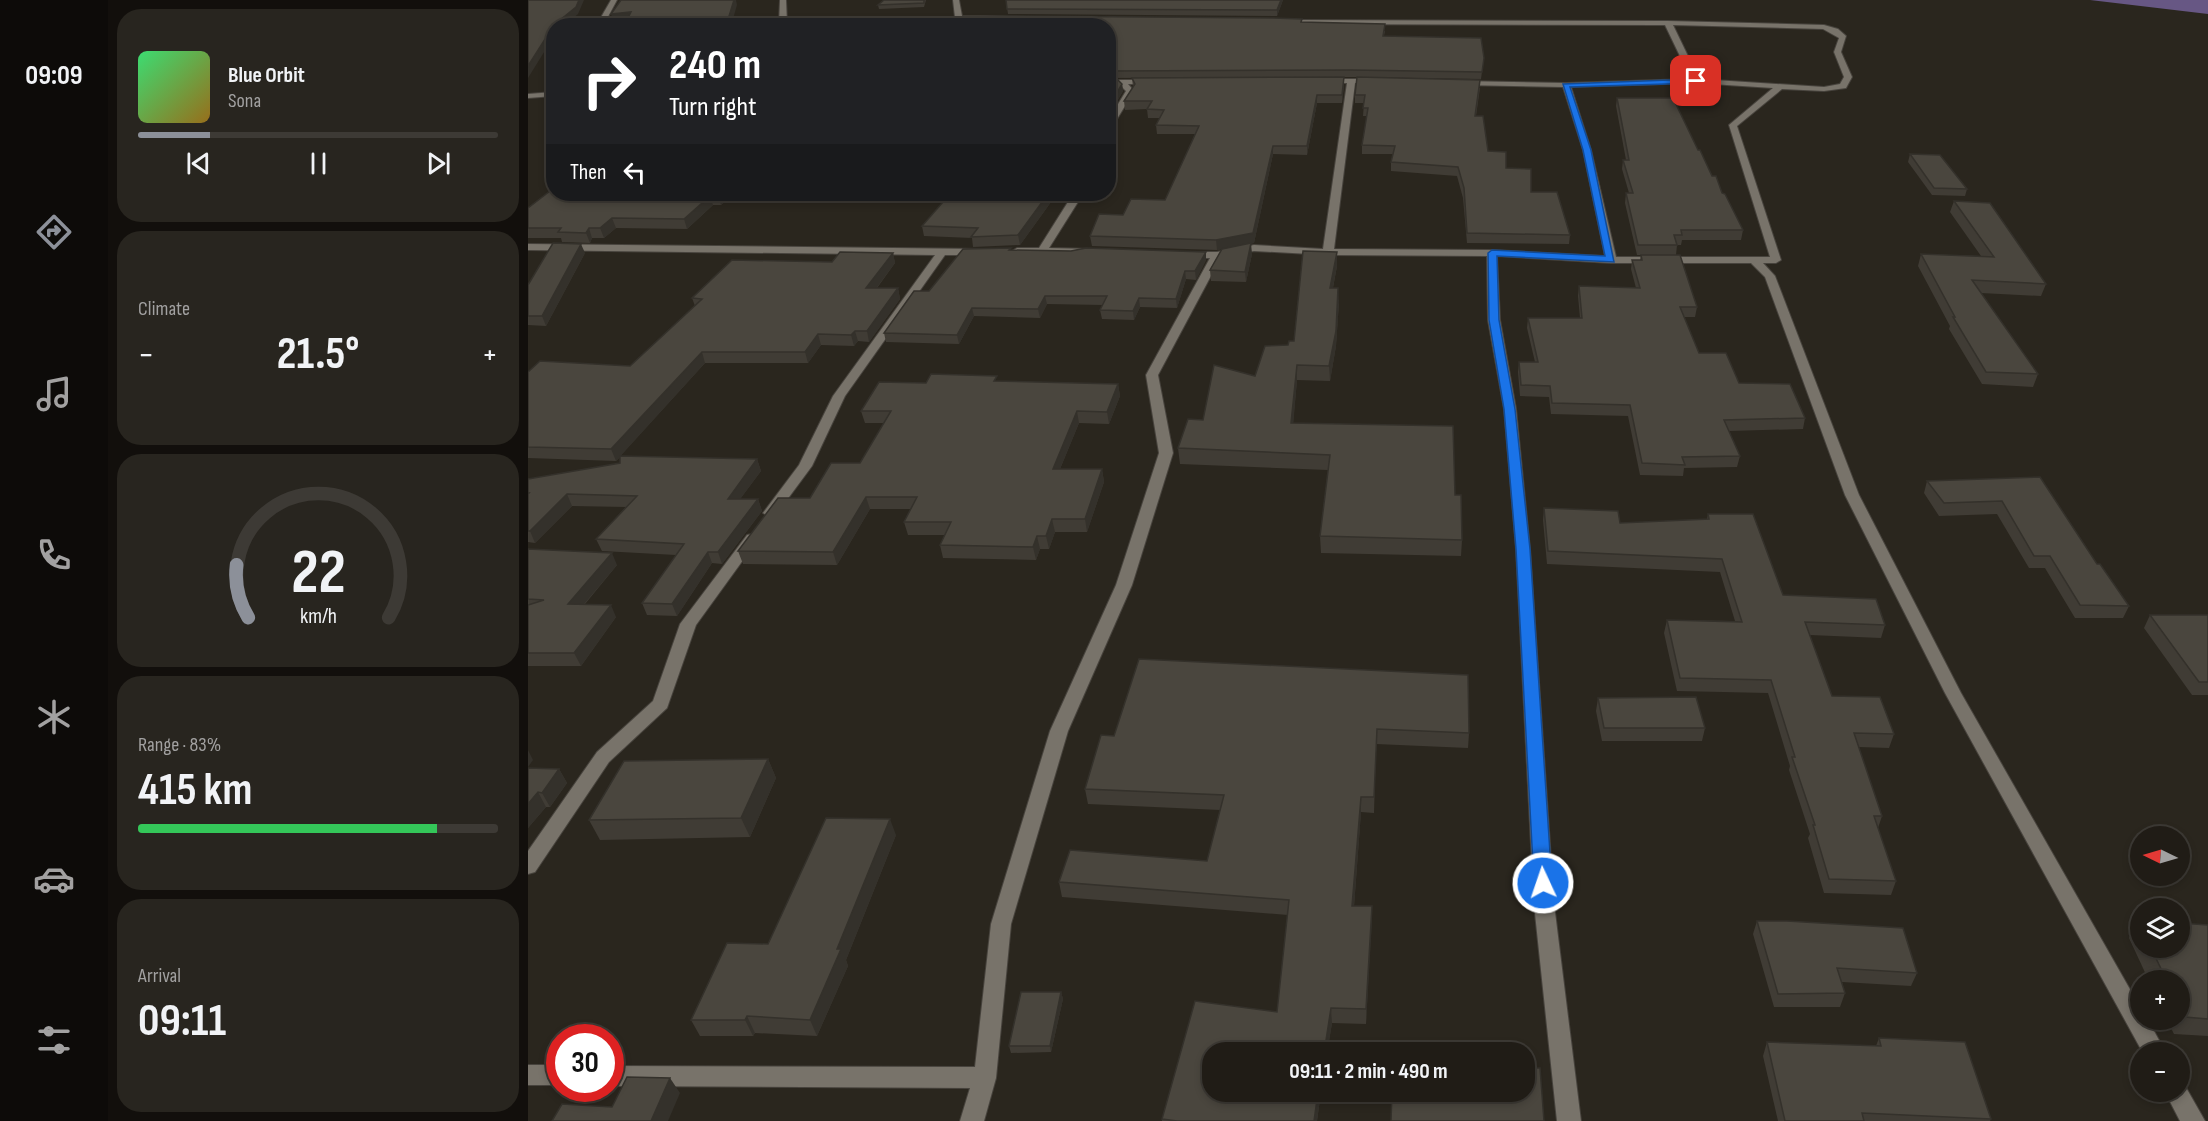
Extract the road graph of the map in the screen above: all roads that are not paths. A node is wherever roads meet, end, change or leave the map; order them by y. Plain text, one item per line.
1 (614, 0) edge
2 (783, 0) edge
3 (956, 0) edge
4 (604, 18) edge
5 (783, 18) edge
6 (959, 18) edge
7 (1275, 22) edge
8 (1668, 23) junction
9 (1315, 81) edge
10 (1350, 81) junction
11 (1696, 81) junction
12 (1116, 82) edge
13 (1121, 82) junction
14 (1161, 82) edge
15 (1386, 82) edge
16 (1446, 83) edge
17 (1566, 85) junction
18 (1779, 87) junction
19 (546, 94) edge
20 (528, 96) edge
21 (1116, 114) edge
22 (1074, 201) edge
23 (528, 247) edge
24 (1043, 250) junction
25 (1101, 252) edge
26 (1328, 252) junction
27 (941, 253) junction
28 (1492, 253) junction
29 (1171, 254) edge
30 (1217, 255) junction
31 (1611, 260) junction
32 (1754, 260) junction
33 (528, 866) edge
34 (2149, 1042) edge
35 (528, 1075) edge
36 (546, 1075) edge
37 (624, 1076) edge
38 (985, 1078) junction
39 (2182, 1102) edge
40 (972, 1121) edge
41 (1569, 1121) edge
42 (2193, 1121) edge

1 - 4 street
2 - 5 street
3 - 6 street
7 - 8 street
8 - 11 street
8 - 18 street
9 - 10 street
10 - 15 street
10 - 26 street
11 - 17 street
11 - 18 street
12 - 13 street
13 - 14 street
13 - 21 street
16 - 17 street
17 - 31 street
18 - 32 street
19 - 20 street
22 - 24 street
23 - 27 street
24 - 25 street
24 - 27 street
26 - 28 street
26 - 30 street
27 - 33 street
28 - 31 street
28 - 41 street
29 - 30 street
30 - 38 street
31 - 32 street
32 - 34 street
35 - 36 street
37 - 38 street
38 - 40 street
39 - 42 street

